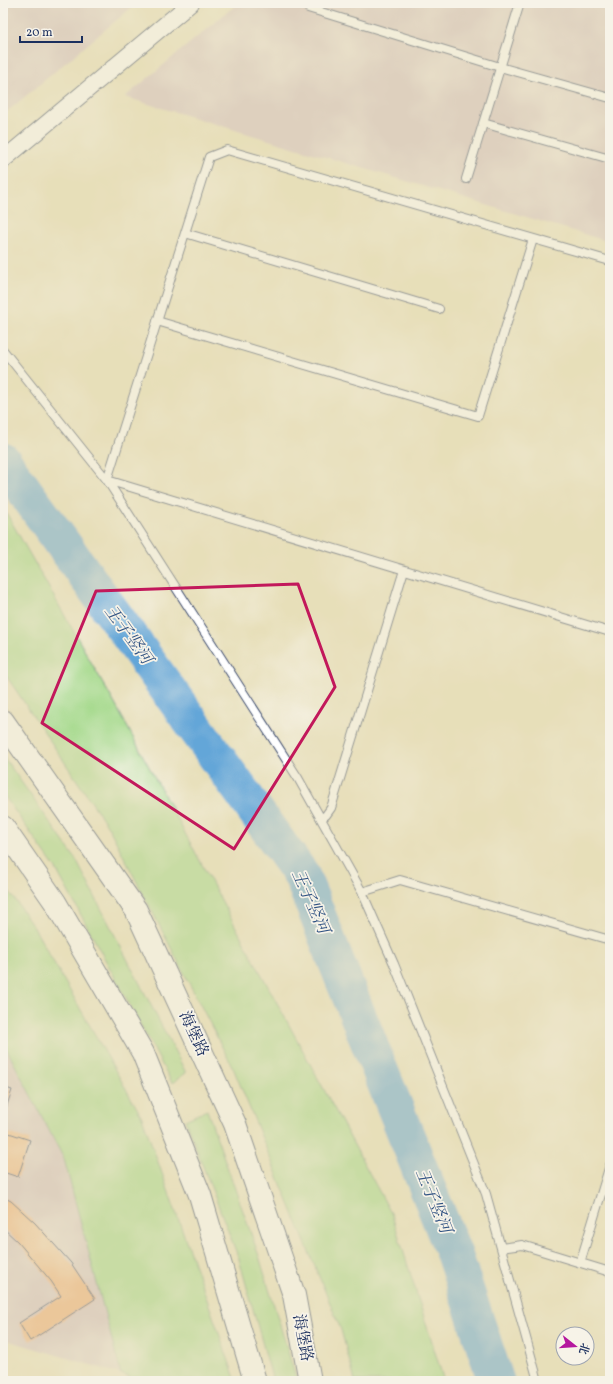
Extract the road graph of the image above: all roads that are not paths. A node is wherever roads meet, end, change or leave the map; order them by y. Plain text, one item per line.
1 (191, 3) edge
2 (520, 3) edge
3 (308, 8) dead end
4 (500, 67) junction
5 (610, 98) edge
6 (483, 123) junction
7 (610, 158) edge
8 (3, 160) edge
9 (466, 179) dead end
10 (185, 233) junction
11 (533, 239) junction
12 (610, 261) edge
13 (439, 309) dead end
14 (157, 321) junction
15 (3, 350) edge
16 (107, 480) junction
17 (404, 570) junction
18 (610, 632) edge
19 (3, 721) edge
20 (321, 819) junction
21 (3, 827) edge
22 (362, 892) junction
23 (610, 940) edge
24 (610, 1165) edge
25 (501, 1248) junction
26 (580, 1263) junction
27 (610, 1272) edge
28 (255, 1381) edge
29 (310, 1381) edge
30 (538, 1381) edge

1 - 8 street
2 - 4 lane
3 - 4 lane
4 - 5 lane
4 - 6 lane
6 - 7 lane
6 - 9 lane
10 - 11 lane
10 - 13 lane
10 - 14 lane
11 - 12 lane
11 - 14 lane
14 - 16 lane
15 - 16 lane
16 - 17 lane
16 - 20 lane
17 - 18 lane
17 - 20 lane
19 - 29 main road, 海堡路
20 - 22 lane
21 - 28 main road
22 - 23 lane
22 - 25 lane
24 - 26 lane
25 - 26 lane
25 - 30 lane
26 - 27 lane

